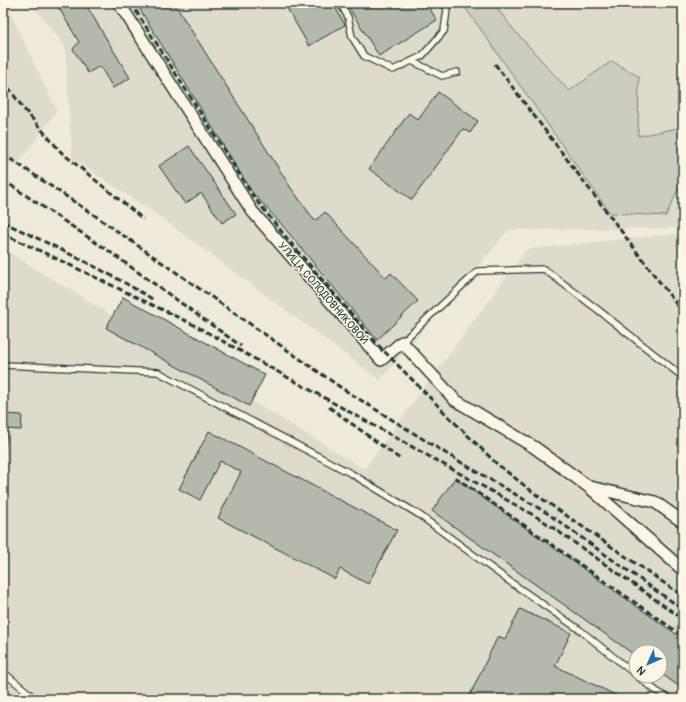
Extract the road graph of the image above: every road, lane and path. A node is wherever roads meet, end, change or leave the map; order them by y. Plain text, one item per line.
1 (119, 3) edge
2 (340, 3) edge
3 (444, 3) edge
4 (412, 61) junction
5 (457, 72) dead end
6 (402, 342) junction
7 (3, 365) edge
8 (683, 377) edge
9 (589, 487) junction
10 (683, 522) edge
11 (683, 570) edge
12 (628, 669) edge
13 (3, 672) edge
14 (647, 684) edge
15 (36, 699) edge
16 (670, 699) edge

1 - 6 street, УЛИЦА СОЛОДОВНИКОВОЙ
2 - 4 lane
3 - 4 lane
4 - 5 lane
6 - 8 lane
6 - 9 street
7 - 12 lane
9 - 10 street
9 - 11 street
13 - 15 lane
14 - 16 lane

